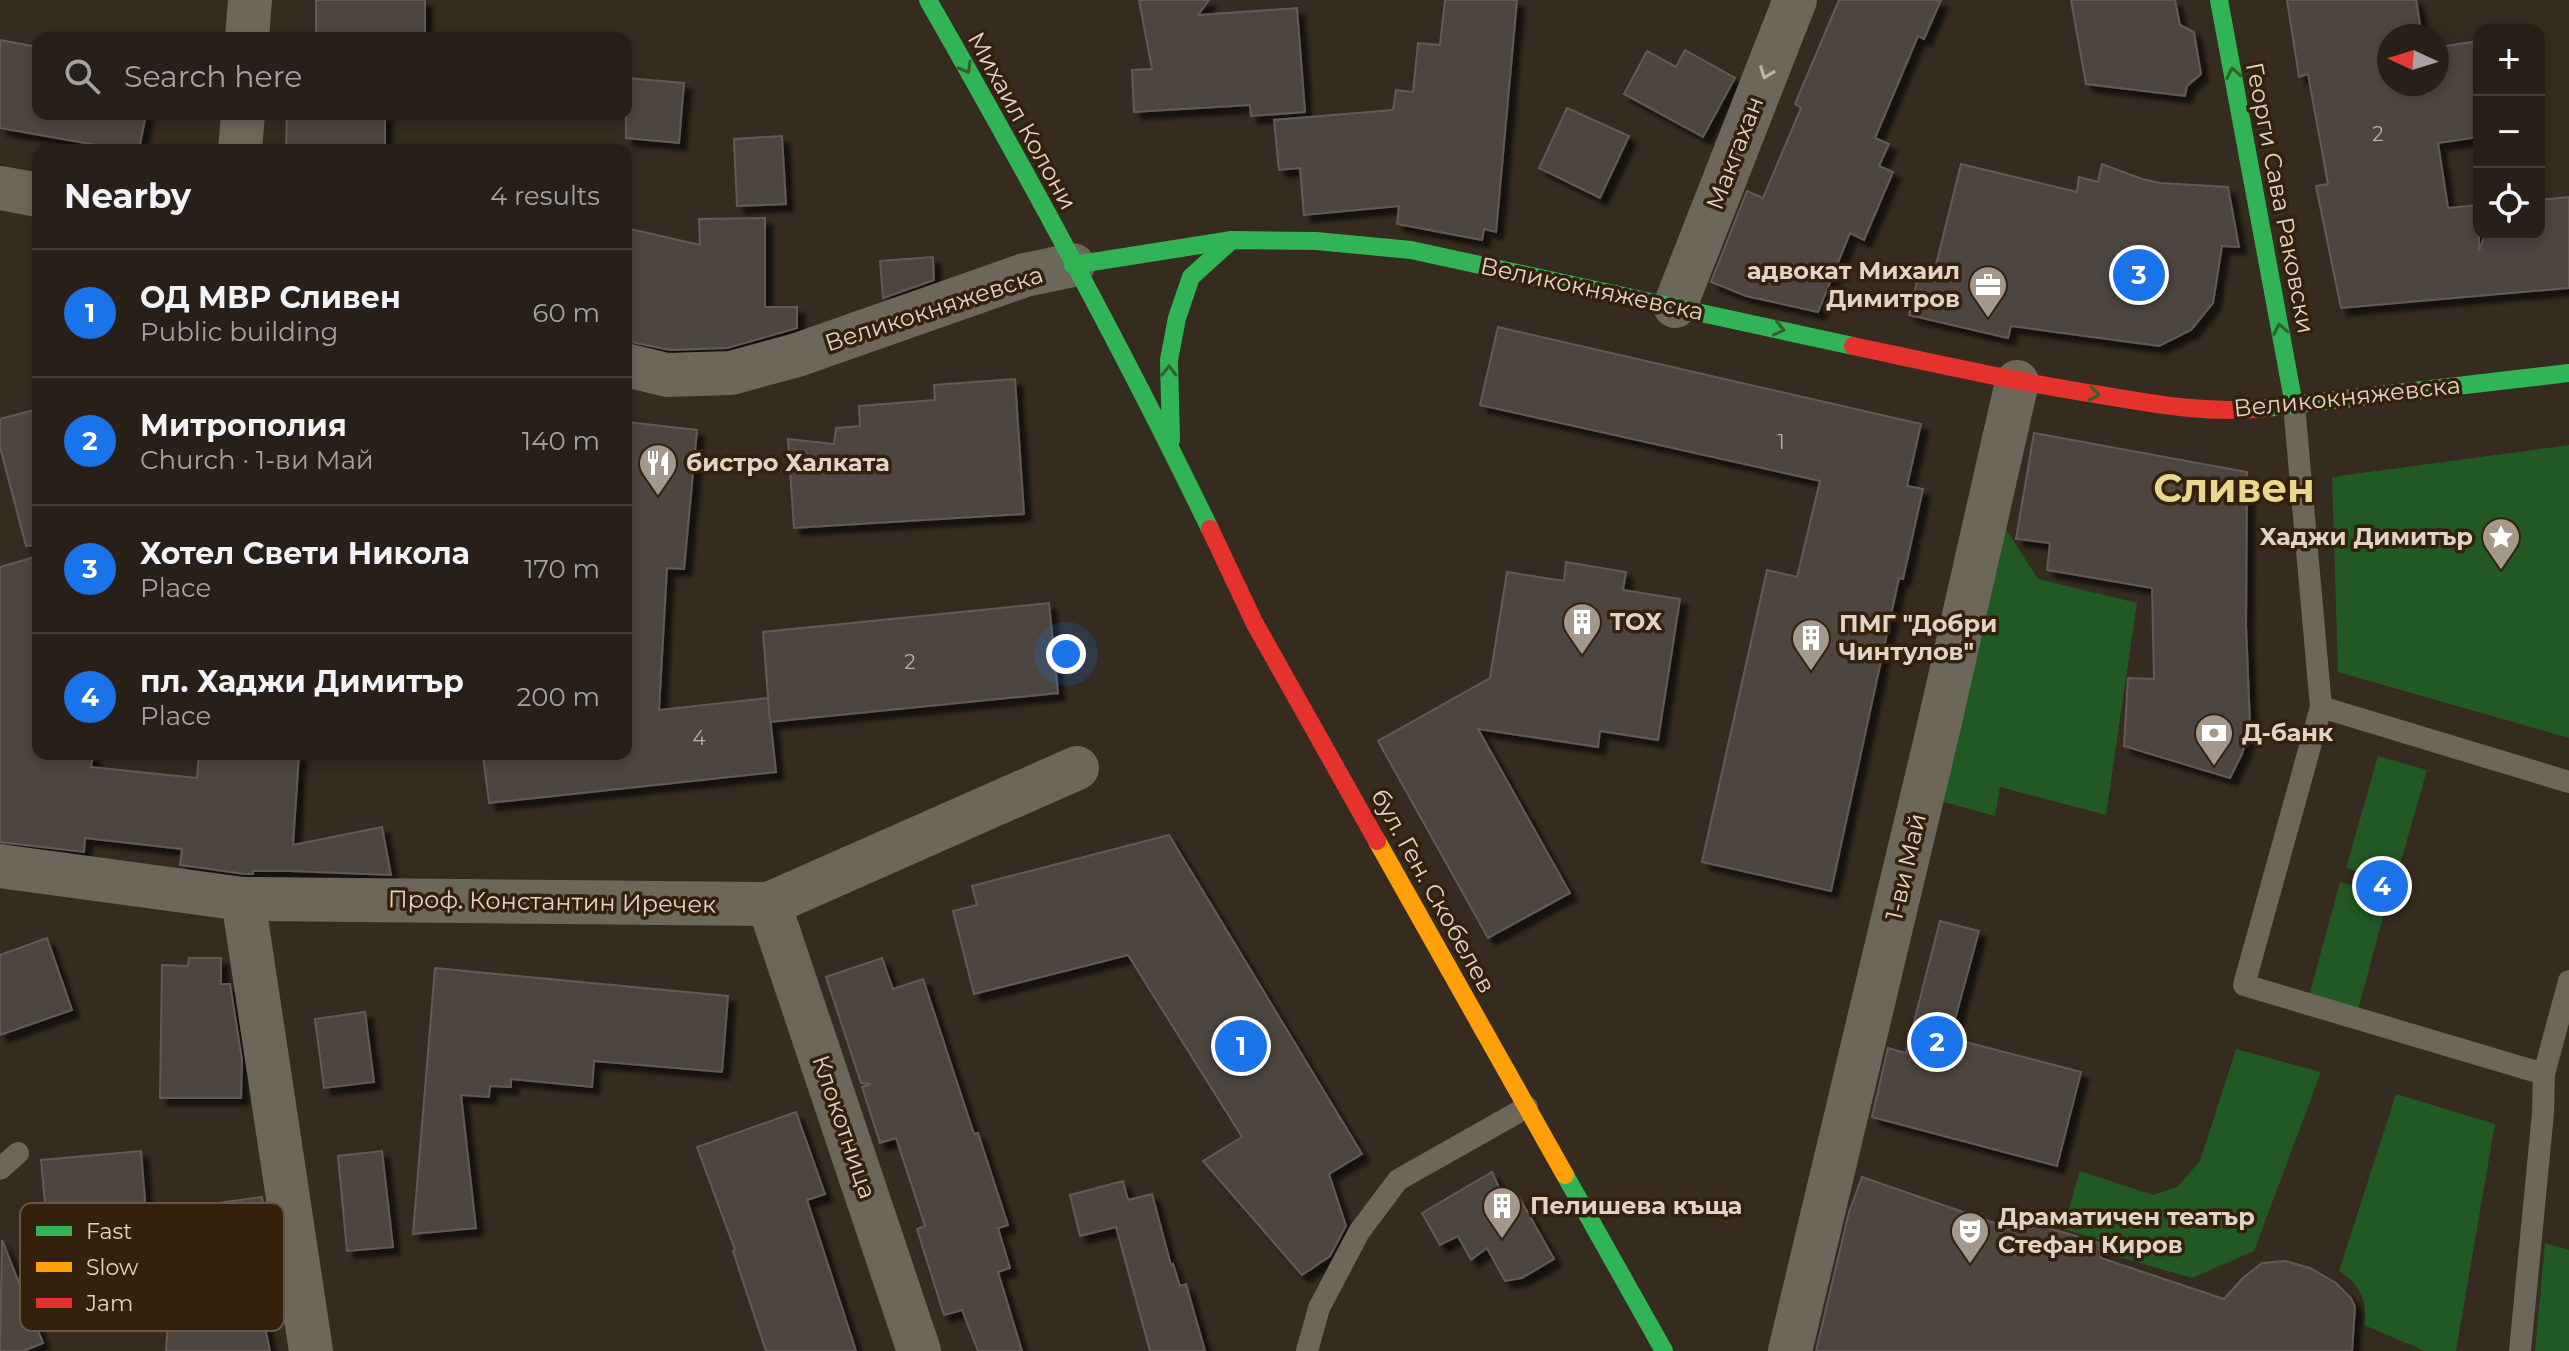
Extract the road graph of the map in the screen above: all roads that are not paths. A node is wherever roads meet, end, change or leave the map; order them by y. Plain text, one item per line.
1 (250, 0) edge
2 (928, 0) edge
3 (1795, 0) edge
4 (2219, 0) edge
5 (247, 32) edge
6 (242, 120) edge
7 (240, 144) edge
8 (0, 188) edge
9 (32, 194) edge
10 (1232, 240) junction
11 (1073, 265) junction
12 (1675, 306) junction
13 (632, 366) edge
14 (2569, 373) edge
15 (2017, 382) junction
16 (2294, 405) junction
17 (1171, 449) junction
18 (2321, 707) junction
19 (1077, 768) dead end
20 (2569, 782) edge
21 (0, 866) edge
22 (243, 899) junction
23 (769, 904) junction
24 (2569, 981) edge
25 (2544, 1074) junction
26 (1527, 1107) junction
27 (18, 1153) dead end
28 (0, 1169) edge
29 (311, 1351) edge
30 (919, 1351) edge
31 (1307, 1351) edge
32 (1664, 1351) edge
33 (1790, 1351) edge
34 (2520, 1351) edge

1 - 5 street
2 -> 11 street, Михаил Колони
3 -> 12 street, Макгахан
16 -> 4 street, Георги Сава Раковски
6 - 7 street
8 - 9 street
10 - 11 street, Великокняжевска
10 - 12 street, Великокняжевска
17 -> 10 street
11 - 13 street, Великокняжевска
11 - 17 street, Михаил Колони
12 -> 15 street, Великокняжевска
14 - 16 street, Великокняжевска
15 -> 16 street, Великокняжевска
15 - 33 street, 1-ви Май
16 - 18 lane
17 - 26 street, бул. Ген. Скобелев
18 - 20 lane
18 - 25 lane
19 - 23 street, Проф. Константин Иречек
21 - 22 street, Проф. Константин Иречек
22 - 23 street, Проф. Константин Иречек
22 - 29 street
23 - 30 street, Клокотница
24 - 25 lane
25 - 34 lane
26 - 31 lane
26 - 32 street, бул. Ген. Скобелев
27 - 28 lane

